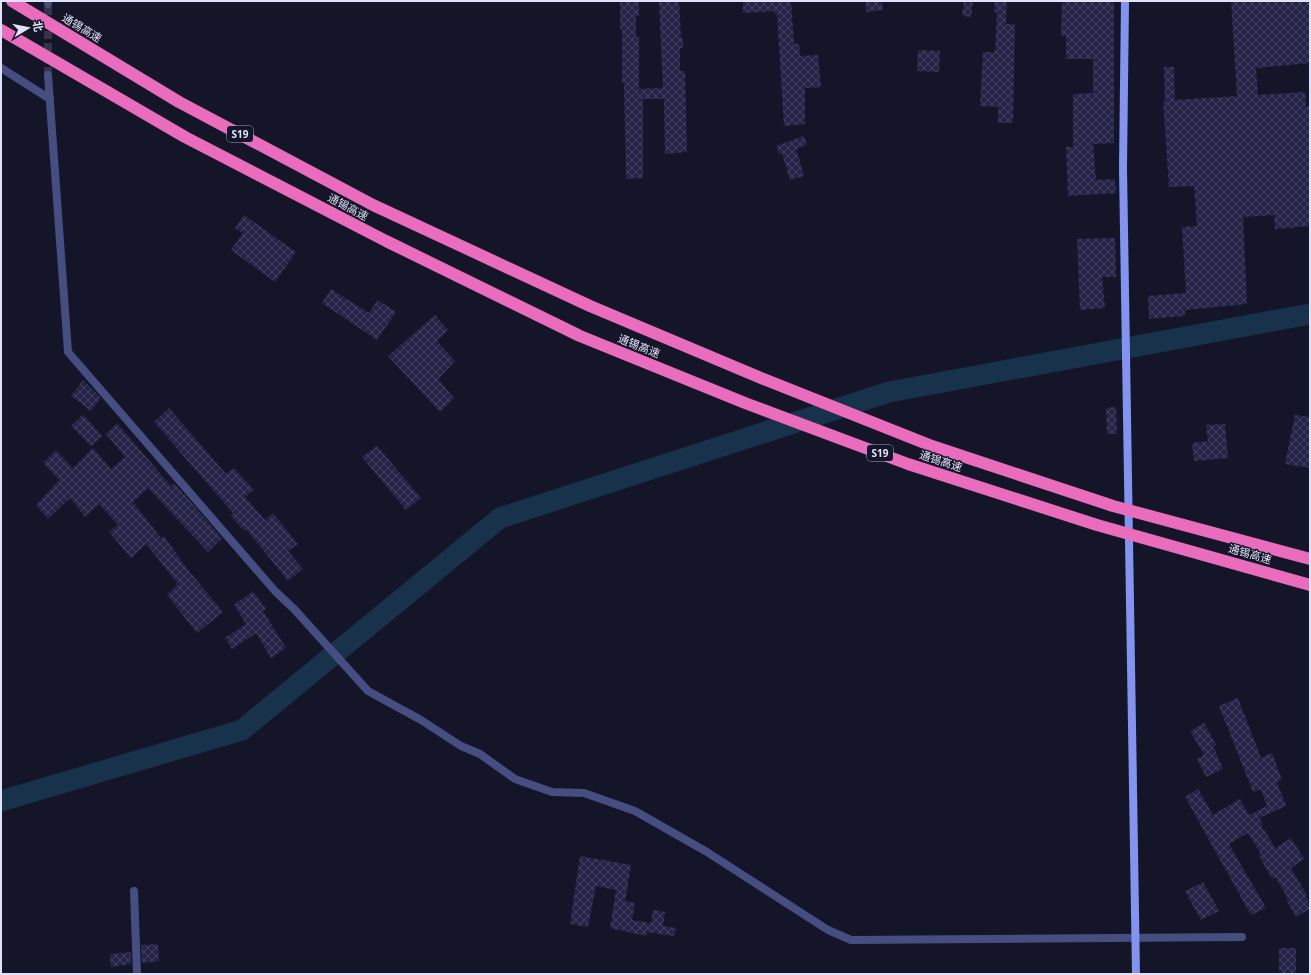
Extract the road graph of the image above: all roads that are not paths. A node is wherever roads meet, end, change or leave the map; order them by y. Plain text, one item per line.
1 (12, 1) edge
2 (1125, 1) edge
3 (1, 30) edge
4 (1, 68) edge
5 (48, 76) tunnel mouth
6 (50, 99) junction
7 (1310, 559) edge
8 (1310, 585) edge
9 (134, 891) dead end
10 (1135, 936) junction
11 (1242, 937) dead end
12 (137, 974) edge
13 (1136, 974) edge

1 - 7 highway, 通锡高速 / S19
2 - 10 street
3 - 8 highway, 通锡高速 / S19
4 - 6 street
5 - 6 street
6 - 10 street
9 - 12 street
10 - 11 street
10 - 13 street

